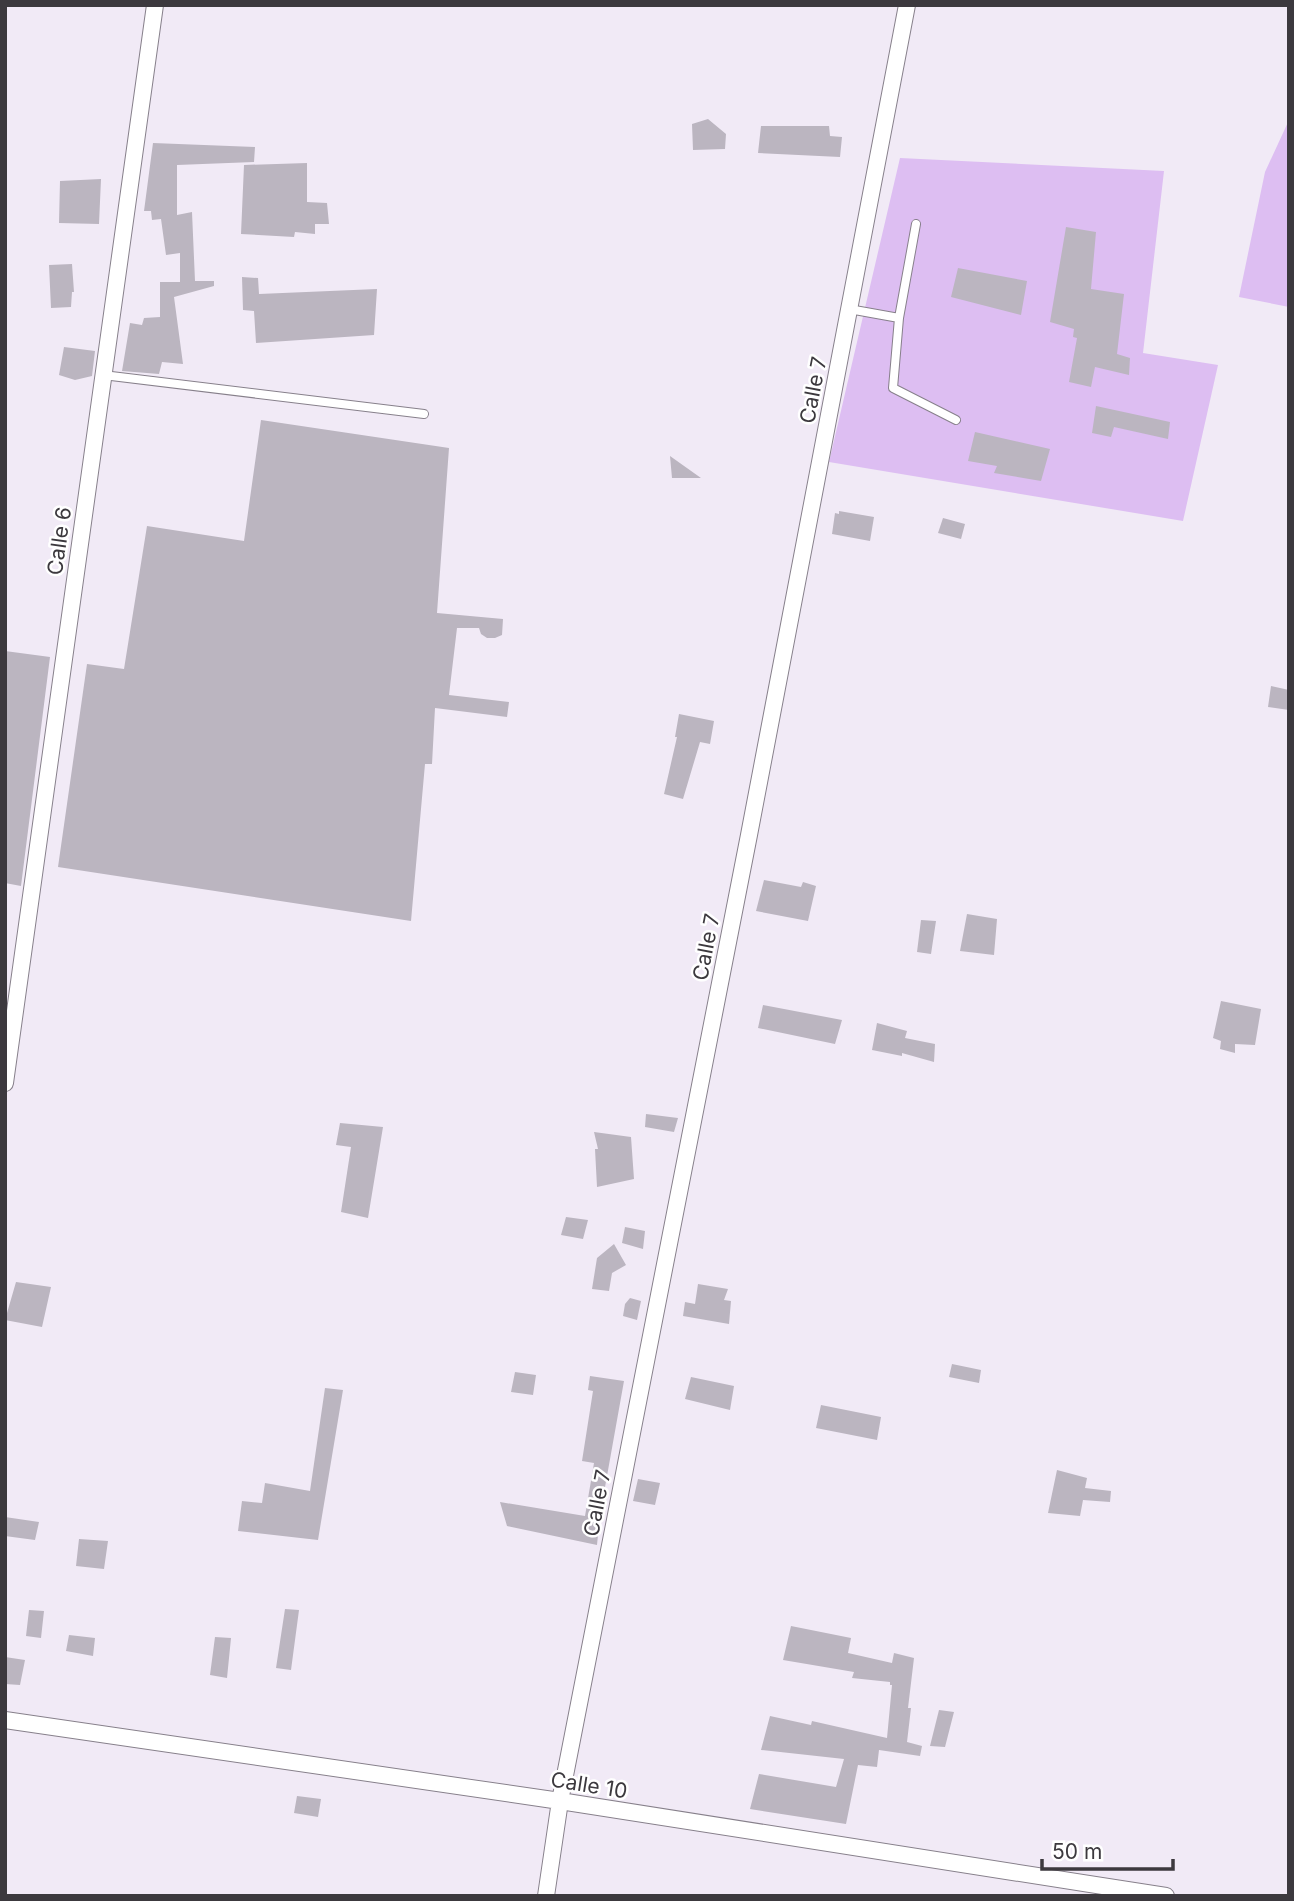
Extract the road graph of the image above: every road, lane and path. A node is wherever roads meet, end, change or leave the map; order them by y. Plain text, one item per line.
1 (155, 5) edge
2 (907, 5) edge
3 (916, 224) dead end
4 (849, 309) junction
5 (899, 318) junction
6 (103, 375) junction
7 (424, 414) dead end
8 (956, 420) dead end
9 (5, 1083) edge
10 (5, 1720) edge
11 (560, 1801) junction
12 (546, 1896) edge
13 (1166, 1896) edge

1 - 6 street, Calle 6
2 - 4 street, Calle 7
3 - 5 lane
4 - 5 lane
4 - 11 street, Calle 7
5 - 8 lane
6 - 7 lane
6 - 9 street, Calle 6
10 - 11 street, Calle 10
11 - 12 street, Calle 7
11 - 13 street, Calle 10

